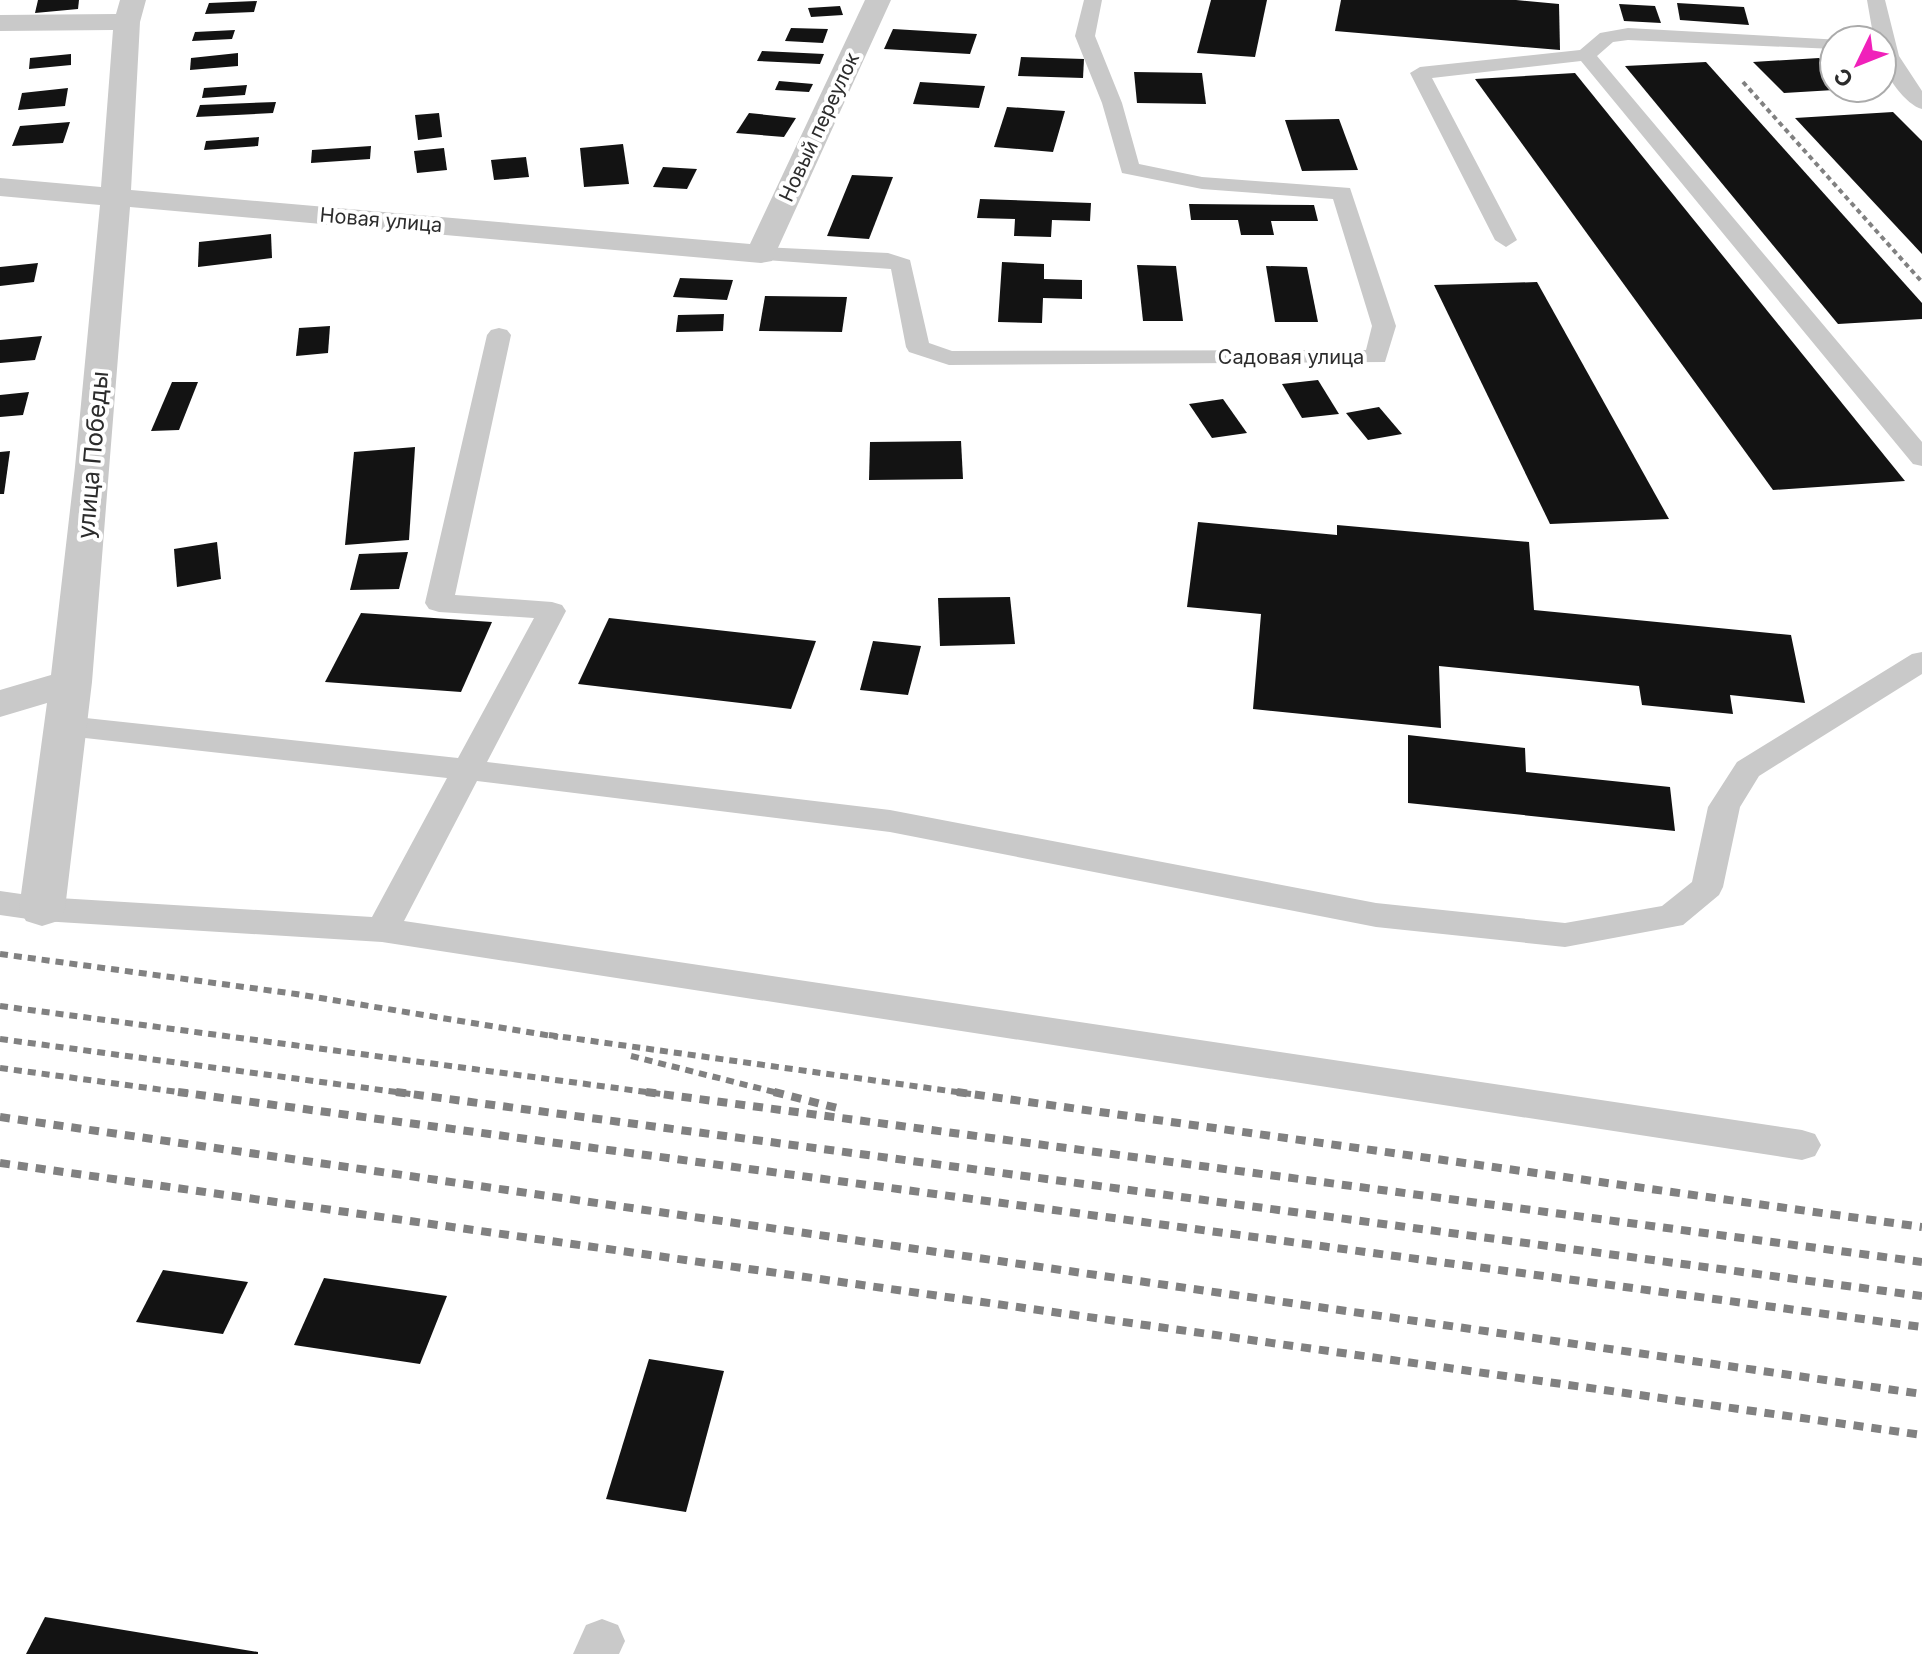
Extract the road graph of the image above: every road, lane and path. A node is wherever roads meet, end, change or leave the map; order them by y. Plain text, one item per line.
1 (878, 0) edge
2 (1093, 0) edge
3 (1876, 0) edge
4 (130, 11) edge
5 (0, 23) edge
6 (1879, 24) edge
7 (1818, 42) edge
8 (1586, 55) junction
9 (1898, 75) edge
10 (1922, 103) edge
11 (0, 187) edge
12 (117, 197) junction
13 (1506, 240) dead end
14 (761, 254) junction
15 (499, 335) dead end
16 (1922, 458) edge
17 (1922, 661) edge
18 (72, 682) junction
19 (0, 704) edge
20 (67, 726) junction
21 (469, 770) junction
22 (0, 903) edge
23 (42, 909) junction
24 (382, 930) junction
25 (1802, 1145) dead end

1 - 14 street, Новый переулок
2 - 14 lane, Садовая улица
3 - 6 lane
4 - 5 street
4 - 12 street, улица Победы
7 - 8 lane
8 - 13 lane
8 - 16 lane
9 - 10 lane
11 - 12 street, Новая улица
12 - 14 street, Новая улица
12 - 18 street, улица Победы
15 - 21 lane
17 - 21 lane
18 - 19 street
18 - 20 street, улица Победы
20 - 21 lane
20 - 23 street, улица Победы
21 - 24 lane
22 - 23 lane
23 - 24 lane
24 - 25 lane

